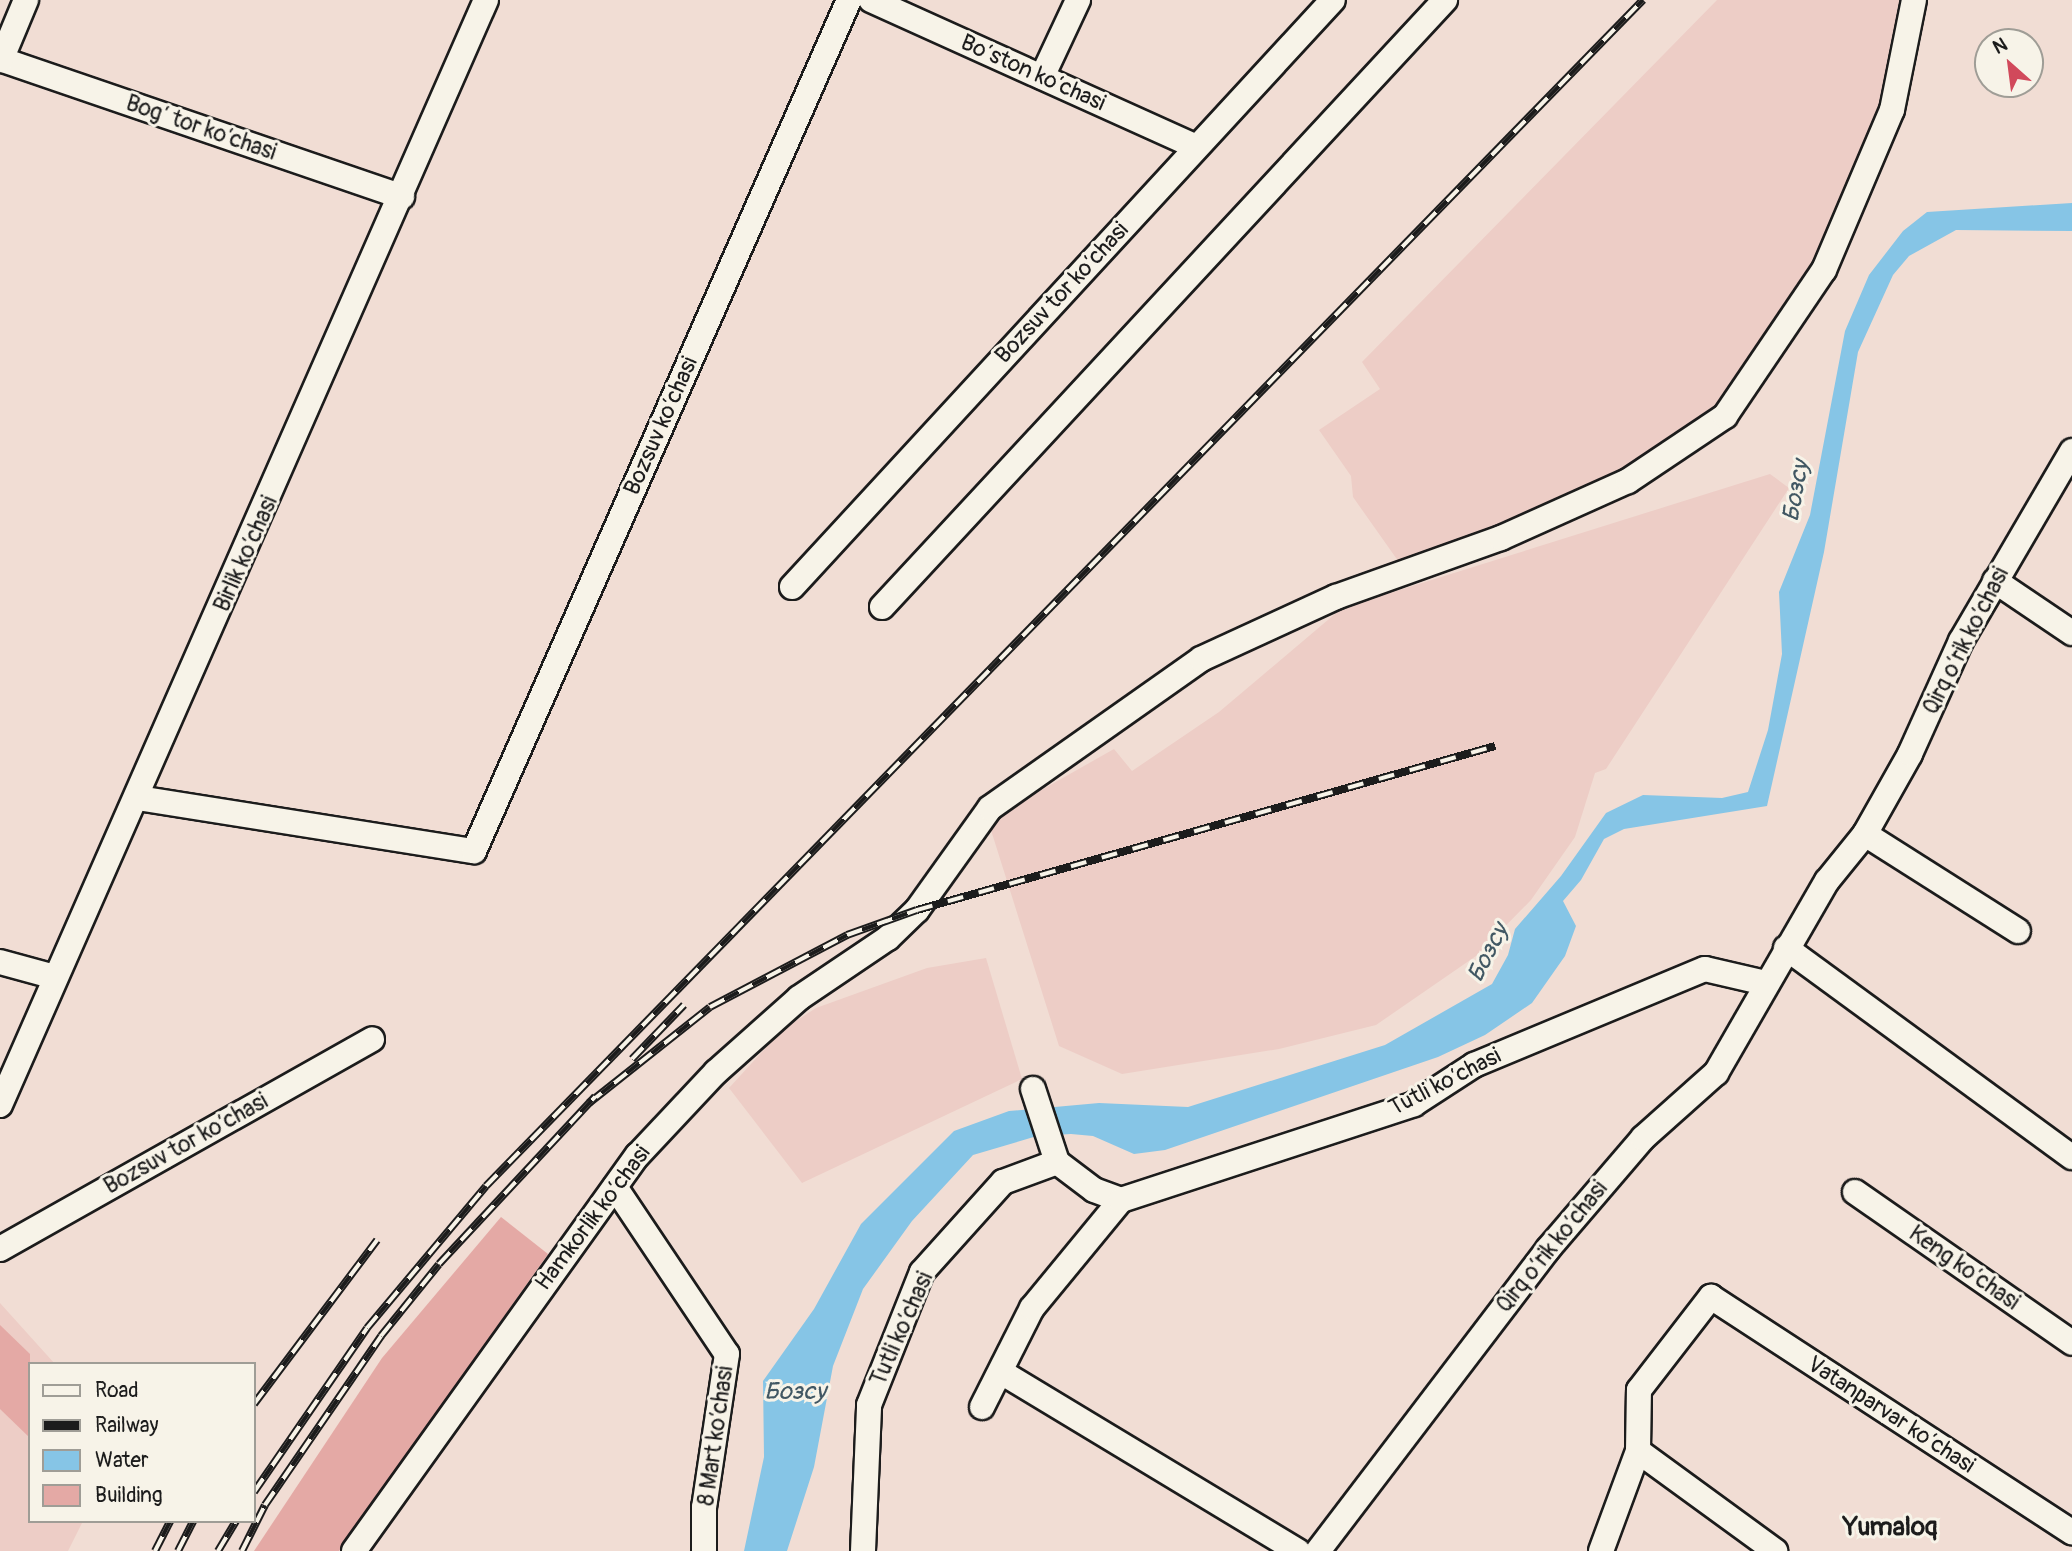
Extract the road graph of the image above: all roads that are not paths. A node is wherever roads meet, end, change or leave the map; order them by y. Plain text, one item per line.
1 (26, 0) edge
2 (486, 0) edge
3 (849, 0) edge
4 (871, 0) edge
5 (1078, 0) edge
6 (1333, 0) edge
7 (1445, 0) edge
8 (1914, 0) edge
9 (1, 60) edge
10 (1042, 77) junction
11 (1196, 147) junction
12 (402, 197) junction
13 (2072, 450) edge
14 (1995, 581) junction
15 (792, 587) dead end
16 (882, 607) dead end
17 (2072, 633) edge
18 (138, 798) junction
19 (1865, 834) junction
20 (2018, 931) dead end
21 (1786, 948) junction
22 (0, 962) edge
23 (55, 977) junction
24 (1765, 984) junction
25 (372, 1039) dead end
26 (1033, 1089) dead end
27 (0, 1105) edge
28 (2072, 1157) edge
29 (1057, 1161) junction
30 (615, 1187) junction
31 (1855, 1192) dead end
32 (1121, 1200) junction
33 (0, 1249) edge
34 (2072, 1343) edge
35 (1001, 1372) junction
36 (982, 1407) dead end
37 (1638, 1451) junction
38 (2072, 1532) edge
39 (354, 1551) edge
40 (704, 1551) edge
41 (863, 1551) edge
42 (1298, 1551) edge
43 (1318, 1551) edge
44 (1601, 1551) edge
45 (1775, 1551) edge

1 - 9 street
2 - 12 street, Birlik ko‘chasi
3 - 18 street, Bozsuv ko‘chasi
4 - 10 street, Bo‘ston ko‘chasi
5 - 10 street
6 - 11 street, Bozsuv tor ko‘chasi
7 - 16 street
8 - 30 street, Hamkorlik ko‘chasi
9 - 12 street, Bog‘ tor ko‘chasi
10 - 11 street, Bo‘ston ko‘chasi
11 - 15 street, Bozsuv tor ko‘chasi
12 - 18 street, Birlik ko‘chasi
13 - 14 street, Qirq o‘rik ko‘chasi
14 - 17 street
14 - 19 street, Qirq o‘rik ko‘chasi
18 - 23 street, Birlik ko‘chasi
19 - 20 street
19 - 21 street, Qirq o‘rik ko‘chasi
21 - 24 street, Qirq o‘rik ko‘chasi
21 - 28 street
22 - 23 street
23 - 27 street, Birlik ko‘chasi
24 - 32 street, Tutli ko‘chasi
24 - 43 street, Qirq o‘rik ko‘chasi
25 - 33 street, Bozsuv tor ko‘chasi
26 - 29 street
29 - 32 street
29 - 41 street, Tutli ko‘chasi
30 - 39 street, Hamkorlik ko‘chasi
30 - 40 street, 8 Mart ko‘chasi
31 - 34 street, Keng ko‘chasi
32 - 35 street
35 - 36 street
35 - 42 street
37 - 38 street, Vatanparvar ko‘chasi
37 - 44 street
37 - 45 street

